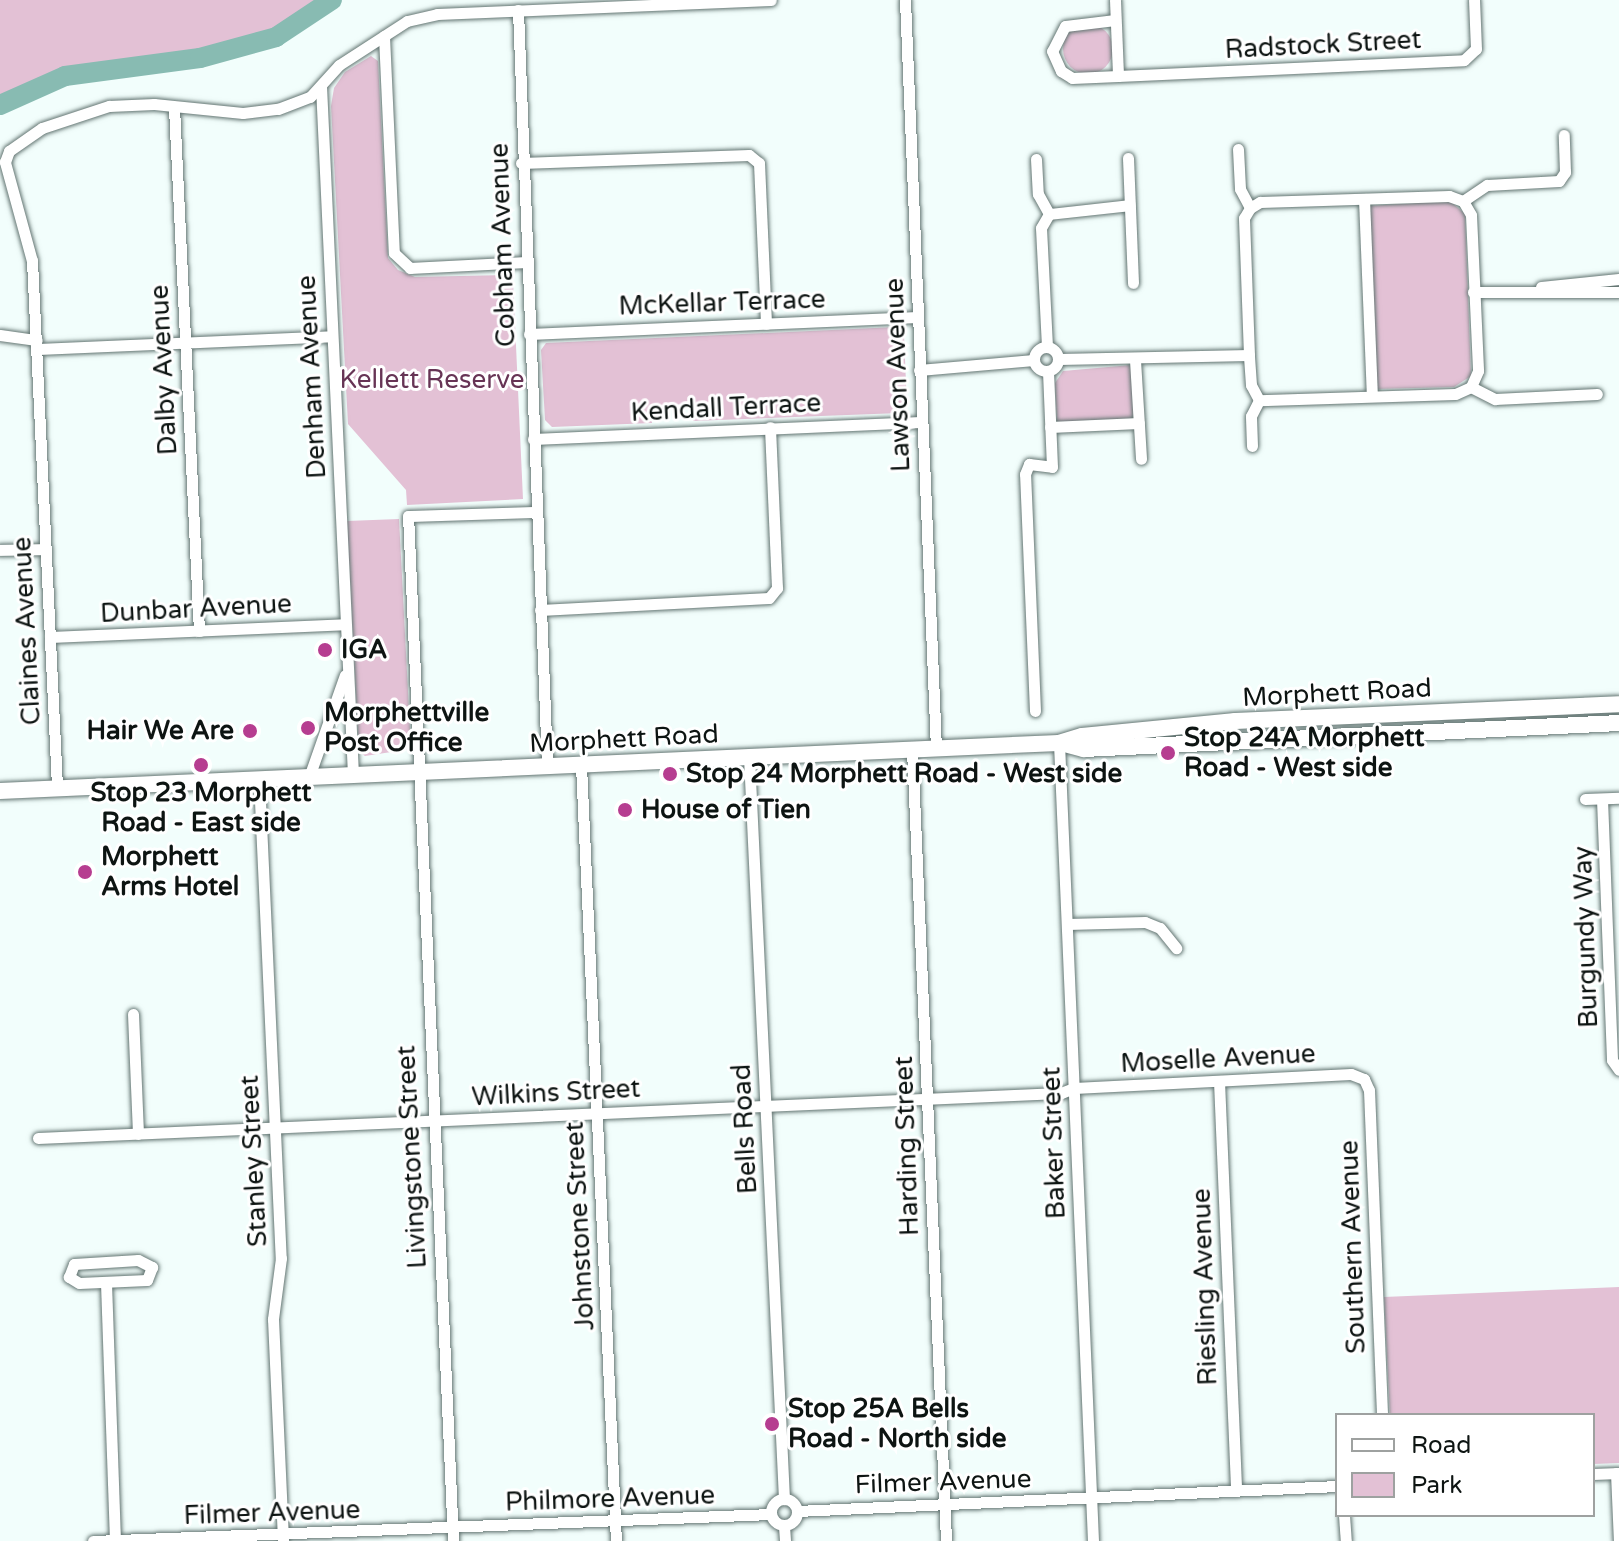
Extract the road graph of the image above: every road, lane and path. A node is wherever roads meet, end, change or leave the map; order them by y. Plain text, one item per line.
1 (771, 0) edge
2 (905, 0) edge
3 (1115, 0) edge
4 (1474, 0) edge
5 (704, 1) edge
6 (572, 4) edge
7 (518, 10) junction
8 (1115, 20) junction
9 (384, 36) junction
10 (1118, 76) junction
11 (321, 86) junction
12 (174, 107) junction
13 (1564, 135) dead end
14 (1238, 149) dead end
15 (1128, 158) dead end
16 (1036, 159) dead end
17 (521, 163) junction
18 (1364, 199) junction
19 (1463, 201) junction
20 (1130, 205) junction
21 (1250, 208) junction
22 (1049, 214) junction
23 (526, 262) junction
24 (1619, 279) edge
25 (1133, 283) dead end
26 (1526, 291) junction
27 (1473, 292) junction
28 (1619, 292) edge
29 (918, 317) junction
30 (766, 324) junction
31 (529, 334) junction
32 (0, 335) edge
33 (332, 336) junction
34 (185, 342) junction
35 (38, 344) junction
36 (1047, 347) junction
37 (1249, 355) junction
38 (1059, 359) junction
39 (1034, 360) junction
40 (1135, 360) junction
41 (919, 370) junction
42 (1048, 371) junction
43 (1471, 387) junction
44 (1597, 394) dead end
45 (1372, 396) junction
46 (1259, 400) junction
47 (921, 422) junction
48 (1139, 423) junction
49 (770, 427) junction
50 (1050, 427) junction
51 (533, 439) junction
52 (1252, 446) dead end
53 (1141, 459) dead end
54 (535, 512) junction
55 (46, 549) junction
56 (0, 550) edge
57 (540, 610) junction
58 (345, 624) junction
59 (199, 631) junction
60 (50, 637) junction
61 (348, 667) junction
62 (1619, 702) edge
63 (1035, 711) dead end
64 (1614, 724) edge
65 (1059, 743) junction
66 (912, 749) junction
67 (936, 749) junction
68 (749, 757) junction
69 (581, 765) junction
70 (547, 766) junction
71 (420, 771) junction
72 (353, 774) junction
73 (309, 777) junction
74 (259, 779) junction
75 (57, 787) junction
76 (0, 791) edge
77 (1619, 798) edge
78 (1585, 799) dead end
79 (1602, 799) junction
80 (1613, 902) edge
81 (1067, 924) junction
82 (1176, 948) dead end
83 (133, 1014) dead end
84 (1619, 1070) edge
85 (1364, 1079) joint
86 (1219, 1081) junction
87 (1074, 1088) junction
88 (927, 1099) junction
89 (766, 1105) junction
90 (597, 1113) junction
91 (431, 1121) junction
92 (274, 1128) junction
93 (138, 1134) junction
94 (38, 1138) dead end
95 (106, 1283) junction
96 (1382, 1413) edge
97 (1617, 1473) edge
98 (1595, 1474) edge
99 (1335, 1486) edge
100 (1236, 1491) junction
101 (1091, 1498) junction
102 (784, 1499) junction
103 (944, 1505) junction
104 (797, 1511) junction
105 (771, 1514) junction
106 (1344, 1517) edge
107 (615, 1520) junction
108 (784, 1526) junction
109 (452, 1535) edge
110 (283, 1538) edge
111 (115, 1540) edge
112 (93, 1541) edge
113 (616, 1541) edge
114 (785, 1541) edge
115 (946, 1541) edge
116 (1093, 1541) edge
117 (1346, 1541) edge
118 (1619, 1541) edge

1 - 5 street
2 - 29 street, Lawson Avenue
3 - 8 street
4 - 10 street, Radstock Street
5 - 6 street
6 - 7 street
7 - 9 street
7 - 17 street, Cobham Avenue
8 - 10 street
8 - 10 street, Radstock Street
9 - 11 street
9 - 23 street
11 - 12 street
11 - 33 street, Denham Avenue
12 - 34 street, Dalby Avenue
12 - 35 street, Claines Avenue
13 - 19 street
14 - 21 street
15 - 20 street
16 - 22 street
17 - 23 street, Cobham Avenue
17 - 30 street
18 - 19 street
18 - 21 street
18 - 45 street
19 - 27 street
20 - 22 street
20 - 25 street
21 - 37 street
22 - 36 street
23 - 31 street, Cobham Avenue
24 - 26 street
26 - 27 street
26 - 28 street
27 - 43 street
29 - 30 street, McKellar Terrace
29 - 41 street, Lawson Avenue
30 - 31 street, McKellar Terrace
31 - 51 street, Cobham Avenue
32 - 35 street
33 - 34 street
33 - 58 street, Denham Avenue
34 - 35 street
34 - 59 street, Dalby Avenue
35 - 55 street, Claines Avenue
36 - 38 street
36 - 39 street
37 - 40 street
37 - 46 street
38 - 40 street
38 - 42 street
39 - 41 street
39 - 42 street
40 - 48 street
41 - 47 street, Lawson Avenue
42 - 50 street
43 - 44 street
43 - 45 street
45 - 46 street
46 - 52 street
47 - 49 street, Kendall Terrace
47 - 67 street, Lawson Avenue
48 - 50 street
48 - 53 street
49 - 51 street, Kendall Terrace
49 - 57 street
50 - 63 street
51 - 54 street, Cobham Avenue
54 - 57 street, Cobham Avenue
54 - 71 street, Livingstone Street
55 - 56 street
55 - 60 street, Claines Avenue
57 - 70 street, Cobham Avenue
58 - 59 street, Dunbar Avenue
58 - 61 street, Denham Avenue
59 - 60 street, Dunbar Avenue
60 - 75 street, Claines Avenue
61 - 72 street, Denham Avenue
61 - 73 street, Denham Avenue
62 - 65 main road, Morphett Road
64 - 65 main road, Morphett Road
65 - 67 main road, Morphett Road
65 - 81 street, Baker Street
66 - 67 main road, Morphett Road
66 - 68 main road, Morphett Road
66 - 88 street, Harding Street
68 - 69 main road, Morphett Road
68 - 89 street, Bells Road
69 - 70 main road, Morphett Road
69 - 90 street, Johnstone Street
70 - 71 main road, Morphett Road
71 - 72 main road, Morphett Road
71 - 91 street, Livingstone Street
72 - 73 main road, Morphett Road
73 - 74 main road, Morphett Road
74 - 75 main road, Morphett Road
74 - 92 street, Stanley Street
75 - 76 main road, Morphett Road
77 - 79 street
78 - 79 street
79 - 80 street, Burgundy Way
80 - 84 street, Burgundy Way
81 - 82 street
81 - 87 street, Baker Street
83 - 93 street
85 - 86 street, Moselle Avenue
85 - 96 street, Southern Avenue
86 - 87 street, Moselle Avenue
86 - 100 street, Riesling Avenue
87 - 88 street, Wilkins Street
87 - 101 street, Baker Street
88 - 89 street, Wilkins Street
88 - 103 street, Harding Street
89 - 90 street, Wilkins Street
89 - 102 street, Bells Road
90 - 91 street, Wilkins Street
90 - 107 street, Johnstone Street
91 - 92 street, Wilkins Street
91 - 109 street, Livingstone Street
92 - 93 street, Wilkins Street
92 - 110 street, Stanley Street
93 - 94 street, Wilkins Street
95 - 95 street
95 - 111 street
97 - 98 street
97 - 118 street
99 - 100 street, Filmer Avenue
100 - 101 street, Filmer Avenue
101 - 103 street, Filmer Avenue
101 - 116 street, Baker Street
102 - 104 street
102 - 105 street
103 - 104 street, Filmer Avenue
103 - 115 street, Harding Street
104 - 108 street
105 - 107 street, Philmore Avenue
105 - 108 street
106 - 117 street
107 - 109 street, Philmore Avenue
107 - 113 street, Johnstone Street
108 - 114 street
109 - 110 street, Filmer Avenue
110 - 111 street, Filmer Avenue
111 - 112 street, Filmer Avenue

